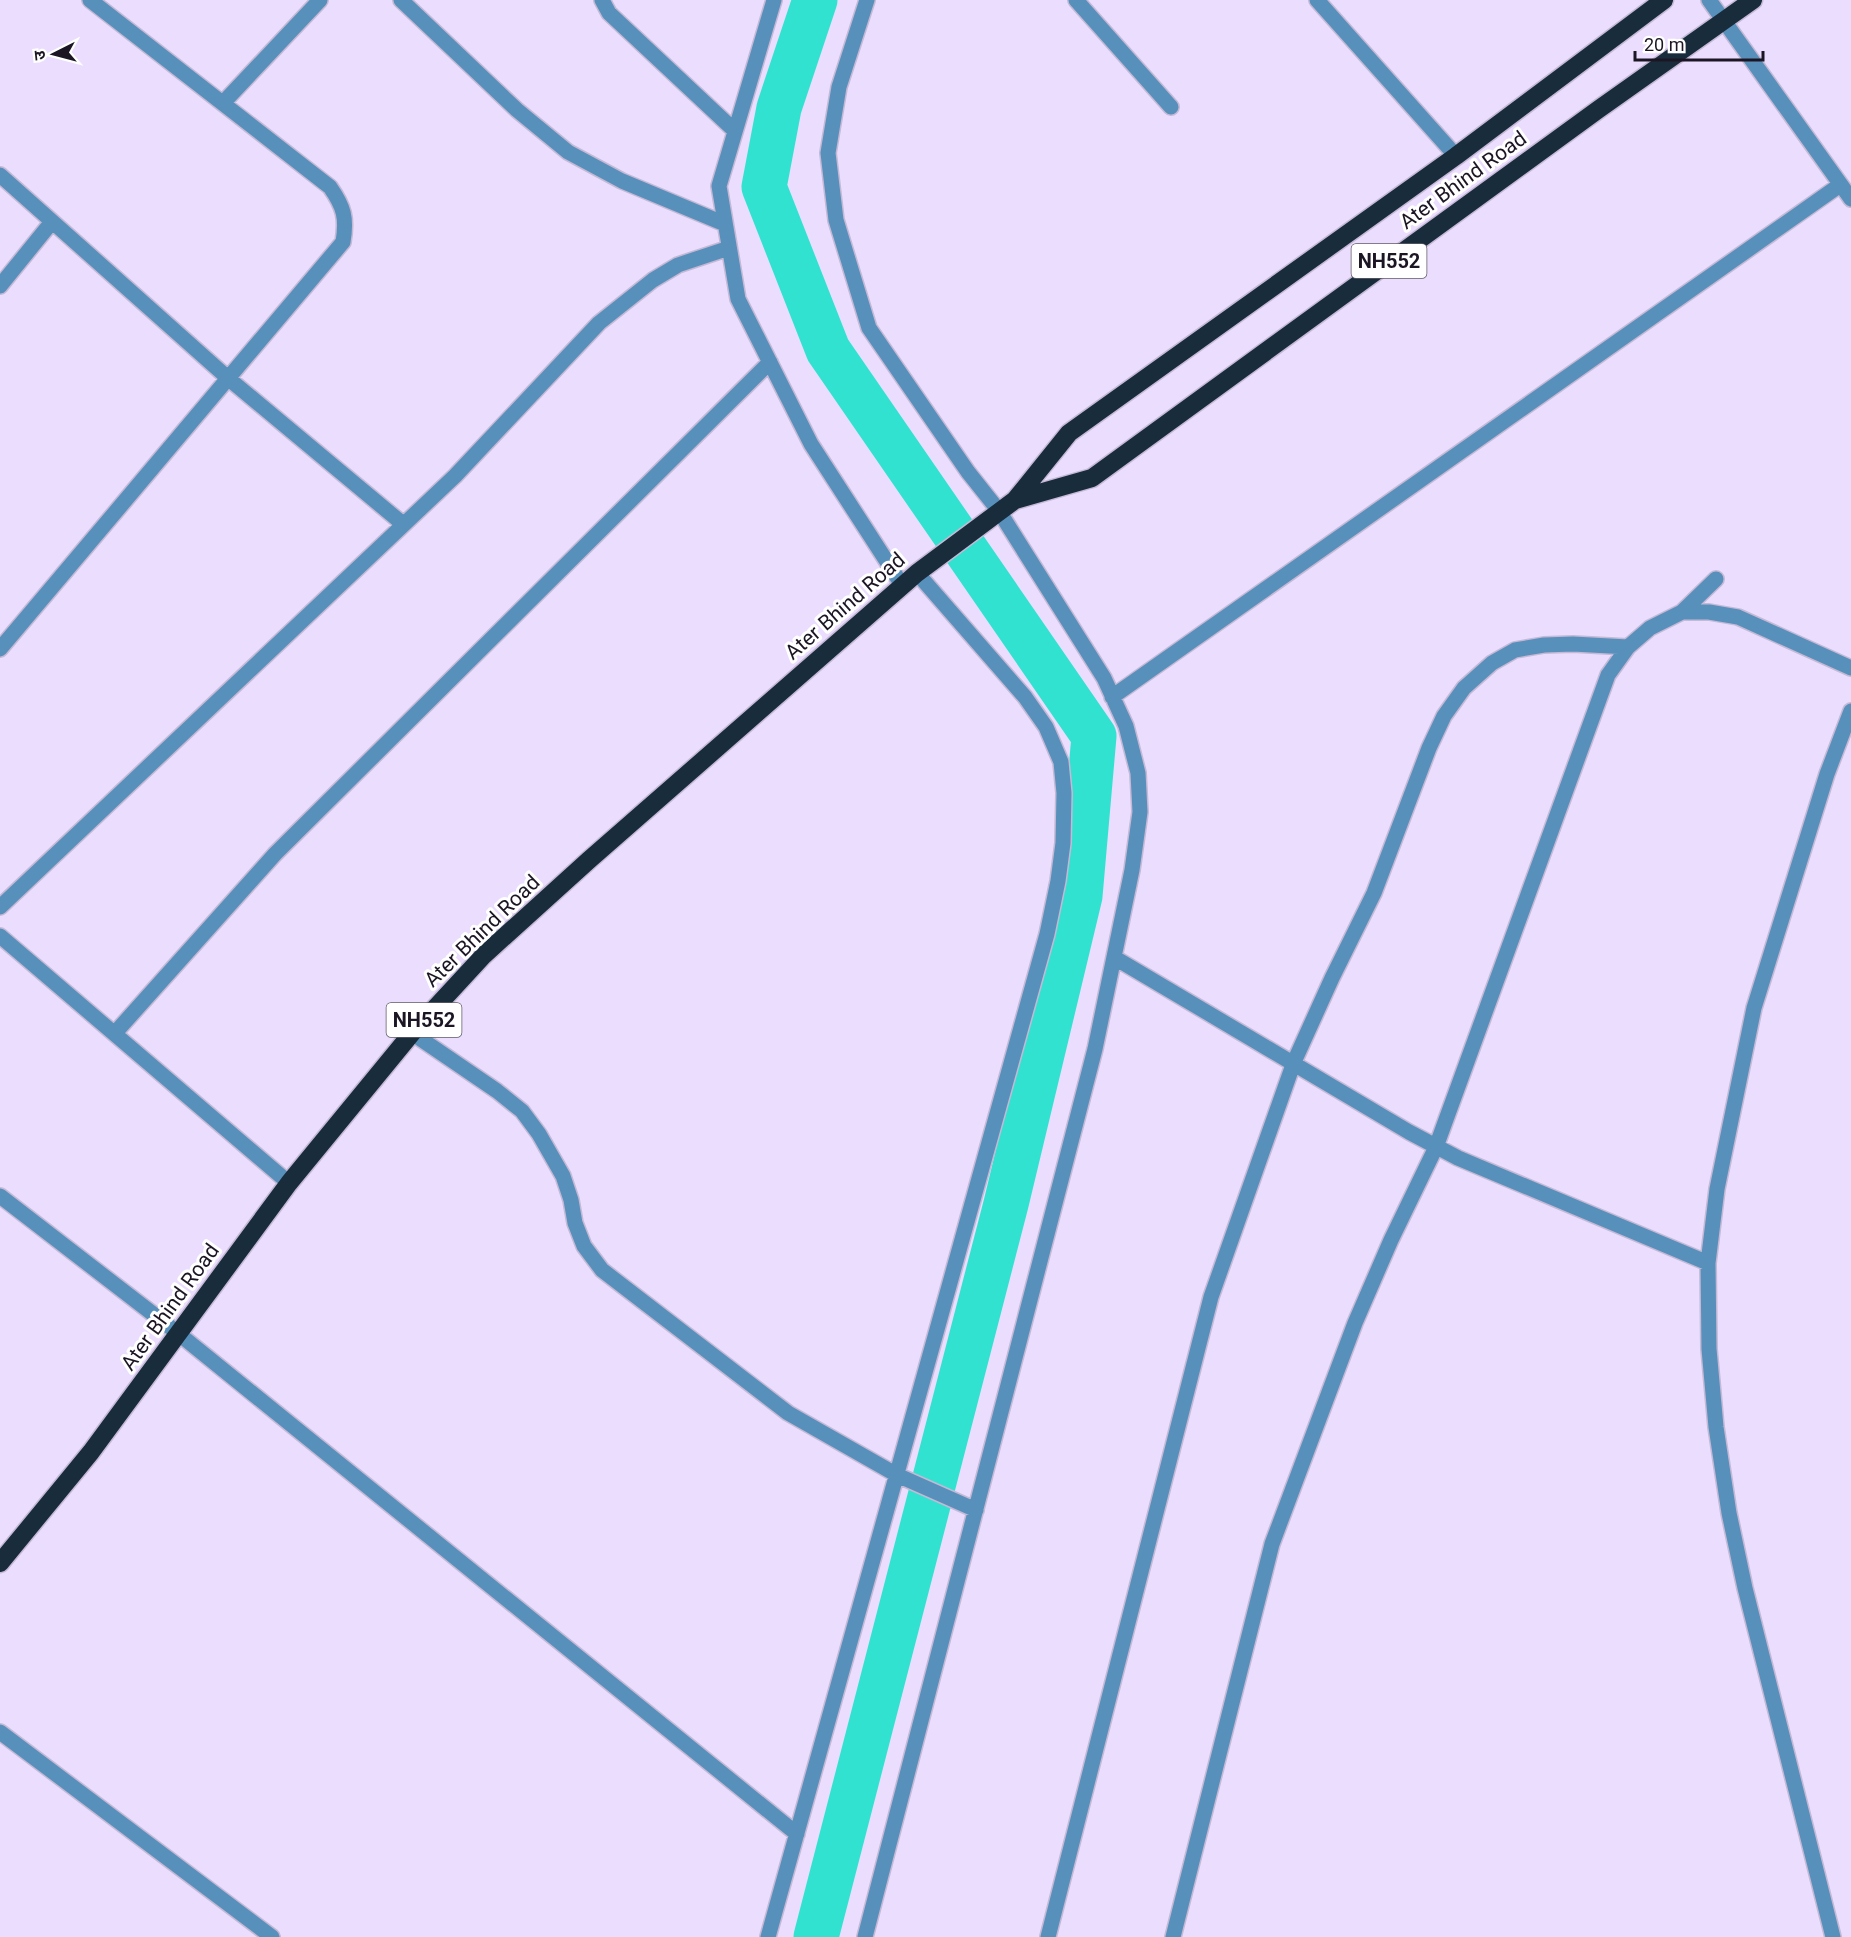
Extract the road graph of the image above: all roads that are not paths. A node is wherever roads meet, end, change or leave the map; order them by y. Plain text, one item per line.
1 (90, 0) edge
2 (320, 0) edge
3 (402, 0) edge
4 (602, 0) edge
5 (774, 0) edge
6 (867, 0) edge
7 (1076, 0) edge
8 (1317, 0) edge
9 (1664, 0) edge
10 (1709, 0) edge
11 (1753, 0) edge
12 (1723, 21) junction
13 (223, 104) junction
14 (1171, 107) dead end
15 (735, 131) junction
16 (1456, 156) junction
17 (0, 175) edge
18 (1840, 185) junction
19 (1851, 199) edge
20 (51, 223) junction
21 (725, 224) junction
22 (729, 248) junction
23 (0, 286) edge
24 (770, 362) junction
25 (229, 380) junction
26 (1015, 500) junction
27 (996, 513) junction
28 (403, 524) junction
29 (917, 573) junction
30 (1716, 579) dead end
31 (902, 585) junction
32 (1682, 612) junction
33 (1628, 647) junction
34 (0, 649) edge
35 (1851, 668) edge
36 (1112, 697) junction
37 (1851, 711) edge
38 (0, 907) edge
39 (0, 936) edge
40 (1114, 958) junction
41 (115, 1033) junction
42 (412, 1033) junction
43 (1294, 1062) junction
44 (1436, 1147) junction
45 (289, 1183) junction
46 (0, 1196) edge
47 (1708, 1263) junction
48 (179, 1334) junction
49 (897, 1475) junction
50 (976, 1510) junction
51 (2, 1557) edge
52 (0, 1732) edge
53 (797, 1834) junction
54 (272, 1937) edge
55 (768, 1937) edge
56 (865, 1937) edge
57 (1048, 1937) edge
58 (1173, 1937) edge
59 (1833, 1937) edge

1 - 13 street
2 - 13 street
3 - 21 street
4 - 15 street
5 - 15 street
6 - 27 street
7 - 14 street
8 - 16 street
9 - 16 highway, Ater Bhind Road / NH552
10 - 12 street
11 - 12 highway, Ater Bhind Road / NH552
12 - 18 street
12 - 26 highway, Ater Bhind Road / NH552
13 - 25 street
15 - 21 street
16 - 26 highway, Ater Bhind Road / NH552
17 - 20 street
18 - 19 street
18 - 36 street
20 - 23 street
20 - 25 street
21 - 22 street
22 - 24 street
22 - 28 street
24 - 31 street
24 - 41 street
25 - 28 street
25 - 34 street
26 - 27 highway, Ater Bhind Road / NH552
27 - 29 highway, Ater Bhind Road / NH552
27 - 36 street
28 - 38 street
29 - 31 highway, Ater Bhind Road / NH552
29 - 49 street
30 - 32 street
31 - 42 highway, Ater Bhind Road / NH552
32 - 33 street
32 - 35 street
33 - 43 street
33 - 44 street
36 - 40 street
37 - 47 street
39 - 41 street
40 - 43 street
40 - 50 street
41 - 45 street
42 - 45 highway, Ater Bhind Road / NH552
42 - 49 street
43 - 44 street
43 - 57 street
44 - 47 street
44 - 58 street
45 - 48 highway, Ater Bhind Road / NH552
46 - 48 street
47 - 59 street
48 - 51 highway, Ater Bhind Road / NH552
48 - 53 street
49 - 50 street
49 - 53 street
50 - 56 street
52 - 54 street
53 - 55 street

